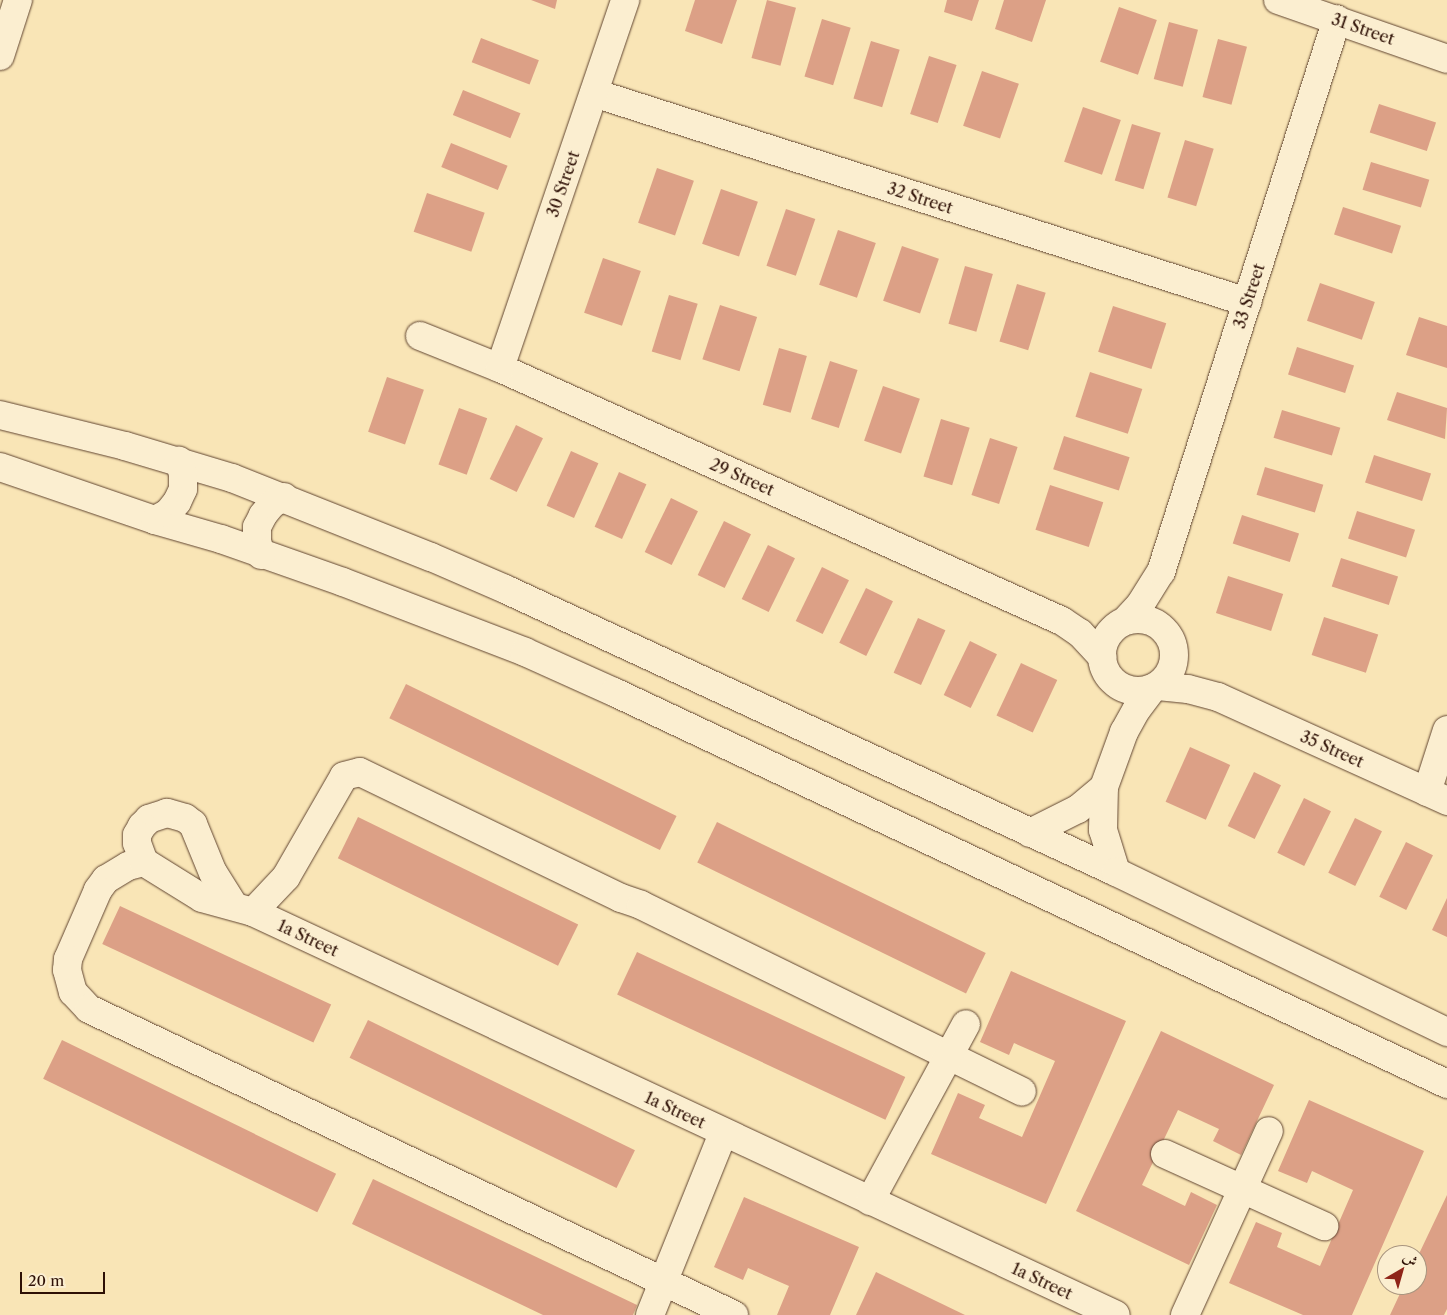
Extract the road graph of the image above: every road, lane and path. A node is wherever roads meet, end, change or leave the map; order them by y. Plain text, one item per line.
1 (18, 0) edge
2 (625, 0) edge
3 (1278, 0) edge
4 (1337, 20) junction
5 (0, 56) edge
6 (1447, 59) edge
7 (594, 93) junction
8 (1247, 302) junction
9 (420, 336) dead end
10 (500, 368) junction
11 (0, 415) edge
12 (179, 461) junction
13 (0, 468) edge
14 (284, 497) junction
15 (155, 520) junction
16 (261, 554) junction
17 (1161, 572) junction
18 (1062, 621) junction
19 (1122, 622) junction
20 (1166, 631) junction
21 (1174, 659) junction
22 (1107, 669) junction
23 (1155, 687) junction
24 (1218, 697) junction
25 (1447, 730) edge
26 (1124, 732) junction
27 (1104, 786) junction
28 (1437, 796) edge
29 (1030, 832) junction
30 (144, 862) junction
31 (1116, 872) junction
32 (243, 909) junction
33 (966, 1024) dead end
34 (1447, 1032) edge
35 (948, 1056) junction
36 (1447, 1084) edge
37 (1022, 1092) dead end
38 (1269, 1131) dead end
39 (723, 1133) junction
40 (1165, 1154) dead end
41 (1242, 1189) junction
42 (870, 1202) junction
43 (1324, 1226) dead end
44 (663, 1282) junction
45 (650, 1315) edge
46 (734, 1315) edge
47 (1116, 1315) edge
48 (1185, 1315) edge

1 - 5 street
2 - 7 street, 30 Street
3 - 4 street, 31 Street
4 - 6 street, 31 Street
4 - 8 street, 33 Street
7 - 8 street, 32 Street
7 - 10 street, 30 Street
8 - 17 street, 33 Street
9 - 10 street, 29 Street
10 - 18 street, 29 Street
11 - 12 street
12 - 14 street
12 - 15 street
13 - 15 street
14 - 16 street
14 - 29 street
15 - 16 street
16 - 36 street
17 - 19 street, 33 Street
17 - 20 street, 33 Street
18 - 19 street, 29 Street
18 - 22 street, 29 Street
19 - 20 street
19 - 22 street
20 - 21 street
21 - 23 street
21 - 24 street
22 - 23 street
22 - 26 street
23 - 24 street
23 - 26 street
24 - 28 street, 35 Street
25 - 28 street
26 - 27 street
27 - 29 street
27 - 31 street
29 - 31 street
30 - 32 street, 1a Street
30 - 32 street
30 - 44 street
31 - 34 street
32 - 35 street
32 - 39 street, 1a Street
33 - 35 street
35 - 37 street
35 - 42 street
38 - 41 street
39 - 42 street, 1a Street
39 - 44 street
40 - 41 street
41 - 43 street
41 - 48 street
42 - 47 street, 1a Street
44 - 45 street
44 - 46 street

